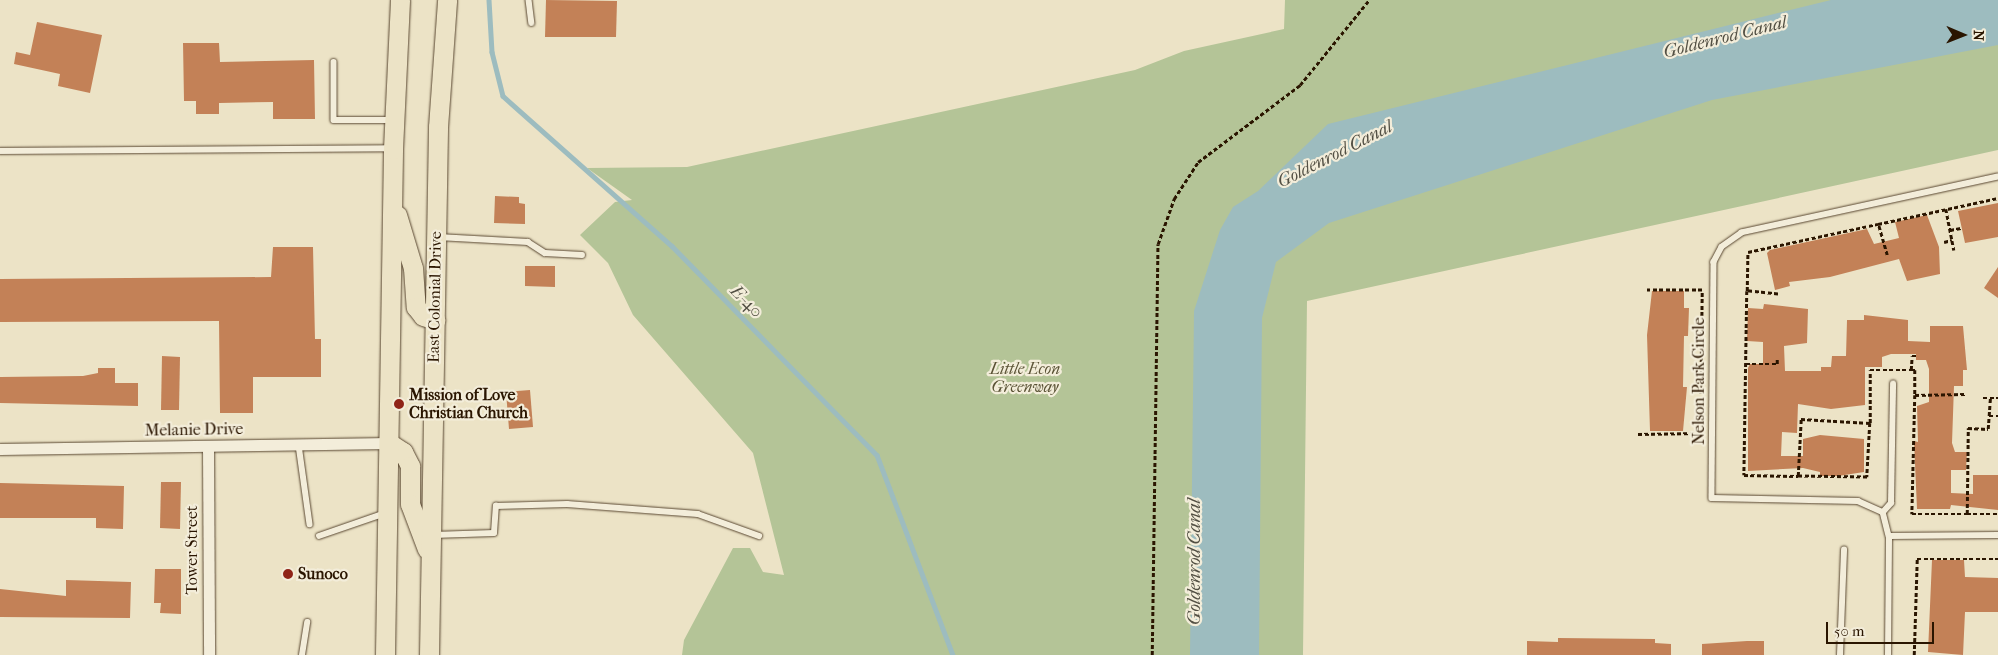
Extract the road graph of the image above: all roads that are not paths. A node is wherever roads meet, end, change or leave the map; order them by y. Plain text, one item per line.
1 (400, 0) edge
2 (447, 0) edge
3 (529, 0) edge
4 (532, 23) dead end
5 (334, 62) dead end
6 (394, 120) junction
7 (393, 148) junction
8 (0, 151) edge
9 (1998, 177) edge
10 (392, 197) junction
11 (436, 237) junction
12 (582, 255) dead end
13 (435, 320) junction
14 (1893, 384) dead end
15 (389, 443) junction
16 (300, 445) junction
17 (208, 446) junction
18 (0, 449) edge
19 (1883, 512) junction
20 (387, 513) junction
21 (310, 524) dead end
22 (431, 535) junction
23 (1998, 535) edge
24 (319, 536) dead end
25 (759, 536) dead end
26 (1889, 536) junction
27 (1844, 550) dead end
28 (431, 559) junction
29 (307, 622) dead end
30 (209, 655) edge
31 (302, 655) edge
32 (385, 655) edge
33 (429, 655) edge
34 (1840, 655) edge
35 (1888, 655) edge

1 - 6 highway
2 - 11 highway, East Colonial Drive
3 - 4 lane
5 - 6 lane
6 - 7 highway
7 - 8 lane
7 - 10 highway
9 - 19 lane, Nelson Park Circle
10 - 13 highway
10 - 15 highway
11 - 12 lane
11 - 13 highway, East Colonial Drive
13 - 22 highway, East Colonial Drive
14 - 19 lane
15 - 16 street, Melanie Drive
15 - 20 highway
15 - 28 highway
16 - 17 street, Melanie Drive
16 - 21 lane
17 - 18 street, Melanie Drive
17 - 30 street, Tower Street
19 - 26 lane
20 - 24 lane
20 - 32 highway
22 - 25 lane
22 - 28 highway, East Colonial Drive
23 - 26 lane
26 - 35 lane
27 - 34 lane
28 - 33 highway, East Colonial Drive
29 - 31 lane

